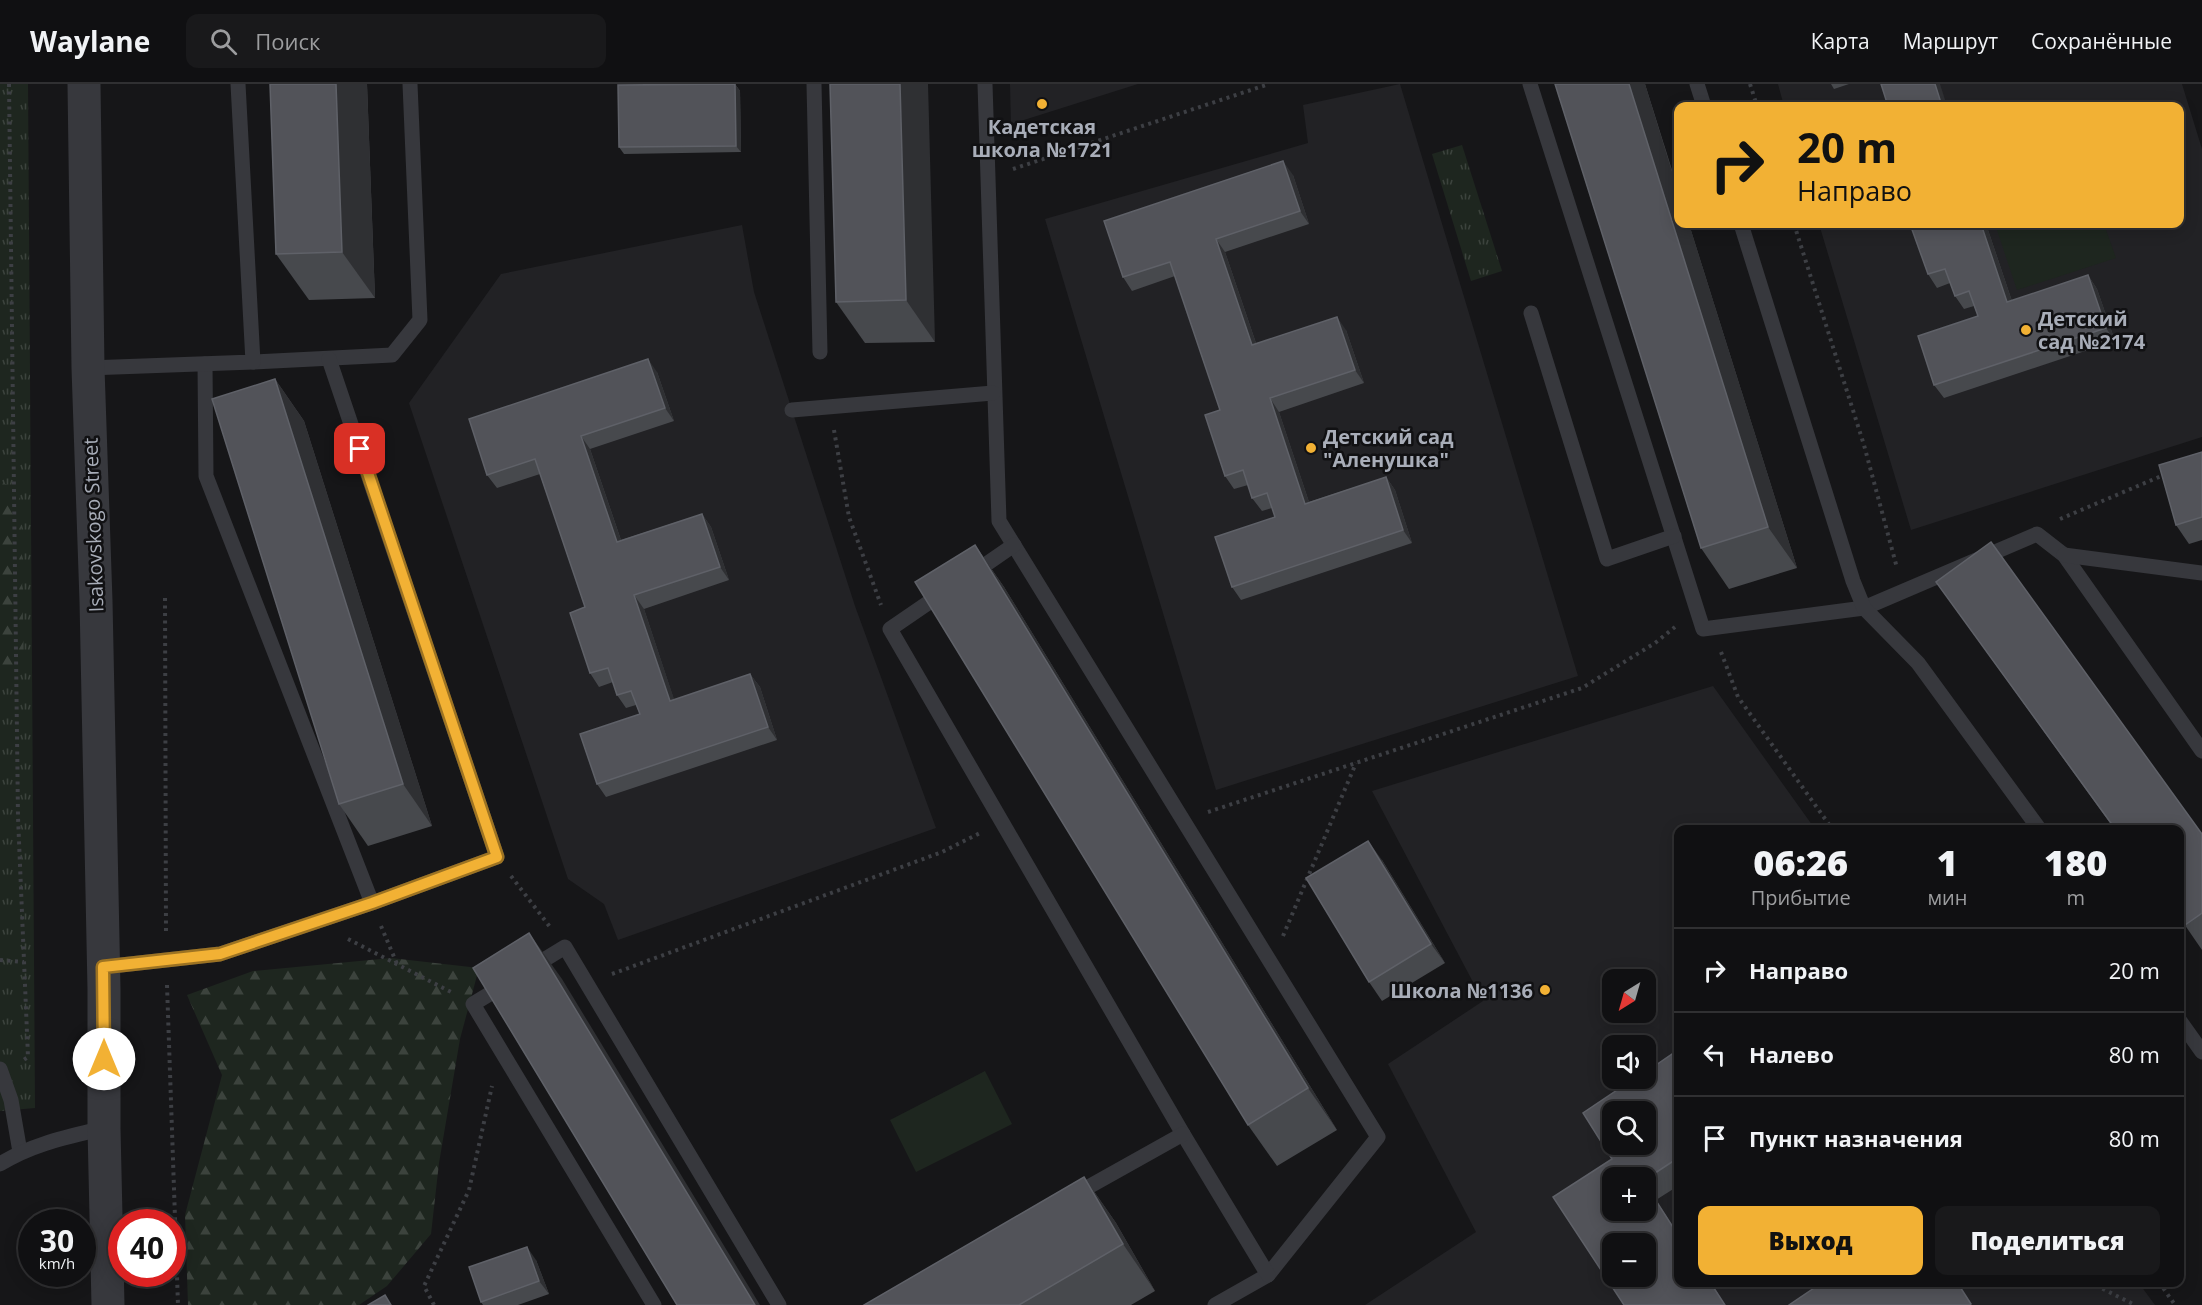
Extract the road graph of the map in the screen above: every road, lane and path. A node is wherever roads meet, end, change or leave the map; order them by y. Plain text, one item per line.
1 (9, 84) edge
2 (84, 84) edge
3 (238, 84) edge
4 (410, 84) edge
5 (814, 84) edge
6 (985, 84) edge
7 (1269, 84) edge
8 (1530, 84) edge
9 (1697, 84) edge
10 (1750, 84) edge
11 (1703, 102) edge
12 (1756, 102) edge
13 (987, 177) junction
14 (1742, 228) edge
15 (1795, 228) edge
16 (1531, 313) dead end
17 (820, 352) dead end
18 (329, 359) junction
19 (253, 362) junction
20 (205, 364) junction
21 (88, 368) junction
22 (993, 393) junction
23 (830, 406) junction
24 (792, 410) dead end
25 (2173, 471) edge
26 (2037, 534) junction
27 (1674, 536) junction
28 (1014, 546) junction
29 (2064, 555) junction
30 (2202, 573) edge
31 (1903, 590) junction
32 (1864, 608) junction
33 (1697, 609) junction
34 (890, 629) junction
35 (1712, 629) junction
36 (2202, 751) edge
37 (1357, 763) junction
38 (1184, 820) junction
39 (1002, 822) junction
40 (1829, 825) edge
41 (2036, 825) edge
42 (497, 857) junction
43 (372, 903) junction
44 (316, 922) junction
45 (565, 947) junction
46 (0, 960) edge
47 (24, 962) junction
48 (1272, 963) junction
49 (397, 964) junction
50 (103, 967) junction
51 (586, 983) junction
52 (473, 1004) junction
53 (2184, 1027) edge
54 (501, 1050) junction
55 (2202, 1052) edge
56 (1, 1072) edge
57 (104, 1128) junction
58 (1183, 1134) junction
59 (20, 1152) junction
60 (0, 1164) edge
61 (1058, 1204) edge
62 (1268, 1275) junction
63 (2099, 1287) edge
64 (2162, 1287) edge
65 (108, 1305) edge
66 (434, 1305) edge
67 (654, 1305) edge
68 (779, 1305) edge
69 (1215, 1305) edge
70 (2135, 1305) edge
71 (2175, 1305) edge

1 - 47 path
2 - 21 street, Isakovskogo Street
3 - 19 lane
4 - 18 lane
5 - 17 lane
6 - 13 lane
7 - 13 path
8 - 27 lane
9 - 11 lane
10 - 12 path
13 - 22 lane
14 - 32 lane
15 - 31 path
16 - 27 lane
18 - 19 lane
18 - 42 lane
19 - 20 lane
20 - 21 lane
20 - 43 lane
21 - 50 street, Isakovskogo Street
22 - 23 lane
22 - 28 lane
23 - 24 lane
23 - 34 path
25 - 26 path
26 - 29 lane
26 - 31 lane
27 - 33 lane
28 - 34 lane
28 - 38 lane
29 - 30 lane
29 - 36 lane
31 - 32 lane
32 - 35 lane
32 - 41 lane
33 - 35 lane
33 - 37 path
34 - 39 lane
35 - 40 path
37 - 38 path
37 - 48 path
38 - 48 lane
39 - 51 path
39 - 58 lane
42 - 43 lane
42 - 45 path
43 - 44 lane
43 - 49 path
44 - 49 path
44 - 50 lane
45 - 51 lane
45 - 52 lane
46 - 47 path
47 - 56 path
48 - 62 lane
49 - 52 path
50 - 57 street, Isakovskogo Street
51 - 68 lane
52 - 54 lane
53 - 55 lane
54 - 66 path
54 - 67 lane
56 - 59 lane
57 - 59 lane
57 - 65 street, Isakovskogo Street
58 - 61 lane
58 - 62 lane
59 - 60 lane
62 - 69 lane
63 - 70 path
64 - 71 path

